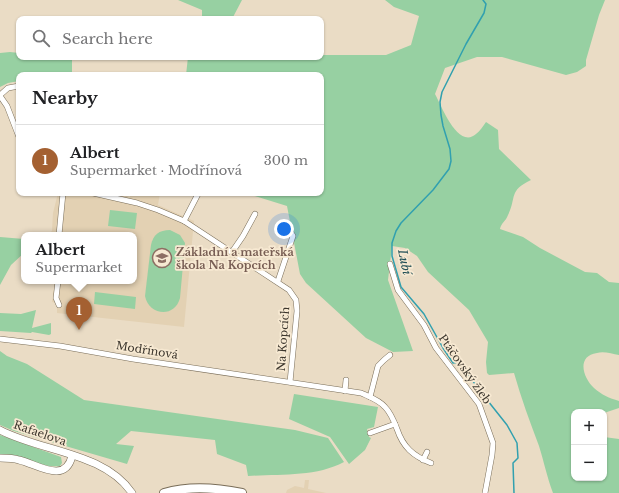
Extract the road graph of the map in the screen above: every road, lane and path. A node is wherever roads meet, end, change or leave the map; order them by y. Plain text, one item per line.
1 (16, 87) edge
2 (0, 95) edge
3 (16, 129) edge
4 (64, 196) edge
5 (108, 196) edge
6 (197, 196) edge
7 (255, 214) dead end
8 (184, 221) junction
9 (288, 230) dead end
10 (59, 232) edge
11 (232, 252) junction
12 (390, 264) dead end
13 (278, 282) junction
14 (58, 284) edge
15 (59, 305) dead end
16 (0, 339) edge
17 (390, 354) dead end
18 (346, 380) dead end
19 (290, 382) junction
20 (345, 390) junction
21 (370, 396) junction
22 (395, 424) junction
23 (0, 430) edge
24 (370, 433) dead end
25 (427, 452) dead end
26 (72, 456) junction
27 (0, 458) edge
28 (423, 460) junction
29 (431, 463) dead end
30 (132, 493) edge
31 (164, 493) edge
32 (242, 493) edge
33 (485, 493) edge

1 - 2 street
2 - 3 street
4 - 10 street
5 - 8 street, Na Kopcích
6 - 8 street
7 - 11 street
8 - 11 street, Na Kopcích
9 - 13 street
11 - 13 street, Na Kopcích
12 - 33 street, Ptáčovský žleb
13 - 19 street, Na Kopcích
14 - 15 street
16 - 19 street, Modřínová
17 - 21 street
18 - 20 street
19 - 20 street, Modřínová
20 - 21 street, Modřínová
21 - 22 street
22 - 24 street
22 - 28 street
23 - 26 main road, Rafaelova
25 - 28 street
26 - 27 main road
26 - 30 main road, Rafaelova
28 - 29 street
31 - 32 main road

